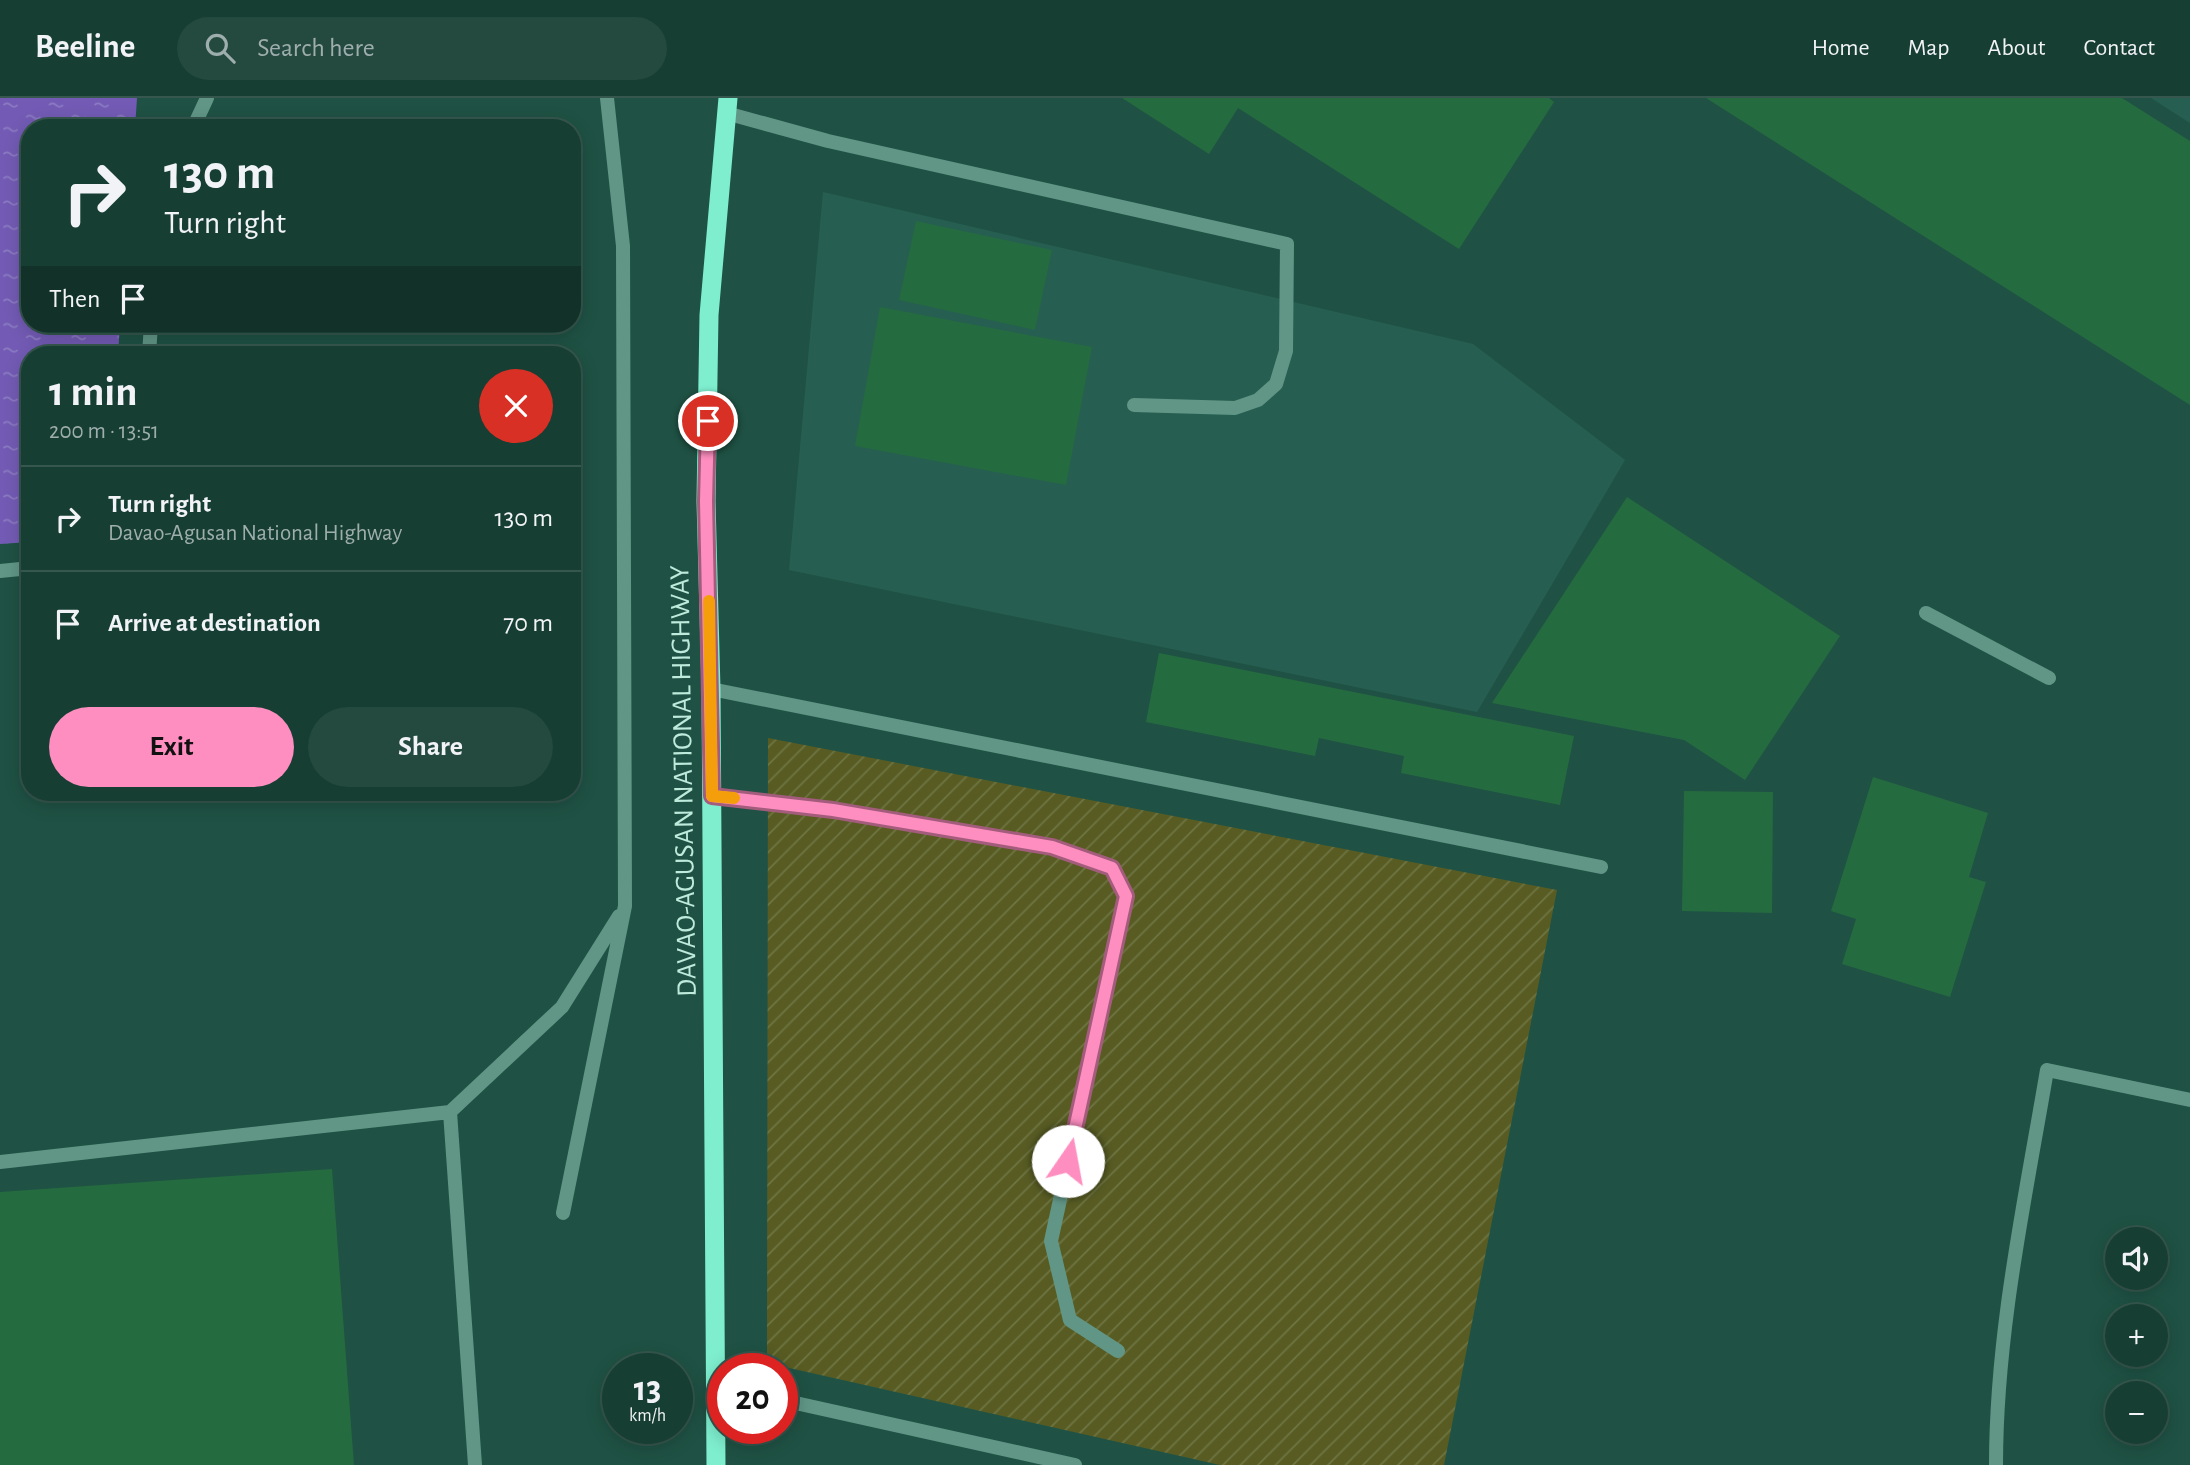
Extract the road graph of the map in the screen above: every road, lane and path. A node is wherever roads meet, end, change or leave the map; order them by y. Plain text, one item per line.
1 (207, 98) edge
2 (607, 98) edge
3 (727, 105) edge
4 (197, 119) edge
5 (1134, 405) dead end
6 (21, 569) edge
7 (0, 571) edge
8 (1926, 613) dead end
9 (2049, 678) dead end
10 (711, 689) junction
11 (712, 796) junction
12 (1601, 867) dead end
13 (625, 906) junction
14 (2190, 1100) edge
15 (450, 1112) junction
16 (0, 1162) edge
17 (563, 1213) dead end
18 (1118, 1351) dead end
19 (719, 1353) edge
20 (798, 1404) edge
21 (717, 1444) edge
22 (475, 1465) edge
23 (716, 1465) edge
24 (1075, 1465) edge
25 (1996, 1465) edge

1 - 4 lane
2 - 13 lane
3 - 5 lane
3 - 10 highway, DAVAO-AGUSAN NATIONAL HIGHWAY
6 - 7 lane
8 - 9 lane
10 - 11 highway, DAVAO-AGUSAN NATIONAL HIGHWAY
10 - 12 lane
11 - 18 lane
11 - 19 highway, DAVAO-AGUSAN NATIONAL HIGHWAY
13 - 15 lane
13 - 17 lane
14 - 25 lane
15 - 16 lane
15 - 22 lane
20 - 24 lane
21 - 23 highway, DAVAO-AGUSAN NATIONAL HIGHWAY

